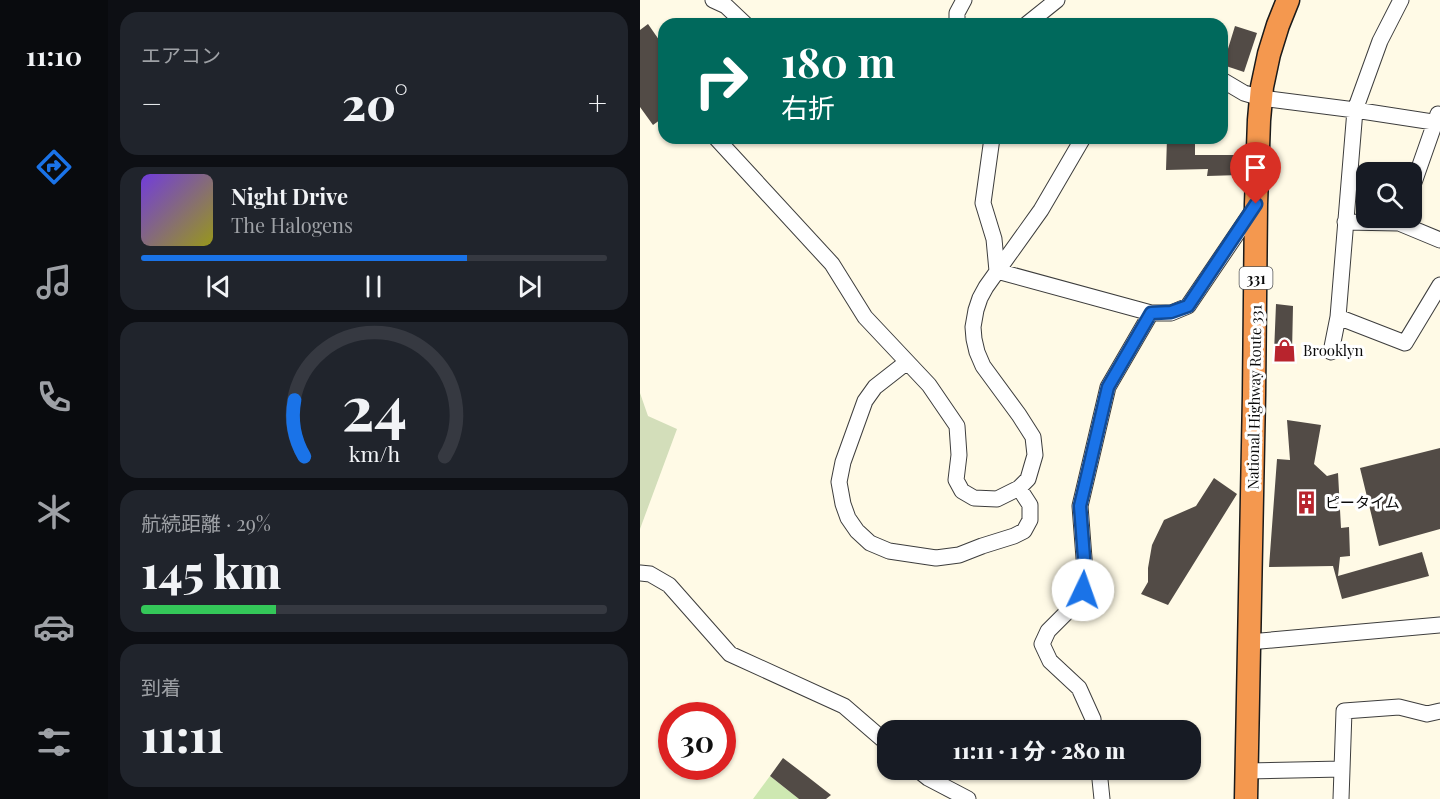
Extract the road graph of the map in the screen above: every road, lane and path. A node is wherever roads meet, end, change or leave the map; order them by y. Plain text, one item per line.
1 (714, 0) edge
2 (964, 0) edge
3 (1057, 0) edge
4 (1288, 0) edge
5 (1401, 0) edge
6 (739, 18) edge
7 (957, 18) edge
8 (1034, 18) edge
9 (1228, 84) edge
10 (1261, 98) junction
11 (1355, 110) junction
12 (1438, 119) edge
13 (722, 144) edge
14 (991, 144) edge
15 (1080, 144) edge
16 (1422, 162) edge
17 (1256, 204) junction
18 (1345, 222) junction
19 (1356, 222) edge
20 (1416, 228) edge
21 (1440, 240) edge
22 (997, 271) junction
23 (1440, 285) edge
24 (1151, 313) junction
25 (1338, 318) junction
26 (1331, 352) dead end
27 (907, 362) junction
28 (1020, 488) junction
29 (640, 573) edge
30 (1440, 625) edge
31 (1249, 642) junction
32 (1440, 711) edge
33 (1093, 720) edge
34 (877, 734) edge
35 (1342, 769) junction
36 (1247, 771) junction
37 (932, 780) edge
38 (1100, 780) edge
39 (968, 799) edge
40 (1102, 799) edge
41 (1246, 799) edge
42 (1340, 799) edge

1 - 6 street
2 - 7 street
3 - 8 street
4 - 10 highway, National Highway Route 331 / 331
5 - 11 street
9 - 10 street
10 - 11 street
10 - 17 highway, National Highway Route 331 / 331
11 - 12 street
11 - 18 street
12 - 16 street
13 - 27 street
14 - 22 street
15 - 22 street
17 - 24 street
17 - 31 highway, National Highway Route 331 / 331
18 - 19 street
18 - 25 street
20 - 21 street
22 - 24 street
22 - 28 street
23 - 25 street
24 - 33 street
25 - 26 street
27 - 28 street
27 - 28 street
29 - 34 street
30 - 31 street
31 - 36 highway, National Highway Route 331 / 331
32 - 35 street
35 - 36 street
35 - 42 street
36 - 41 highway, National Highway Route 331 / 331
37 - 39 street
38 - 40 street

